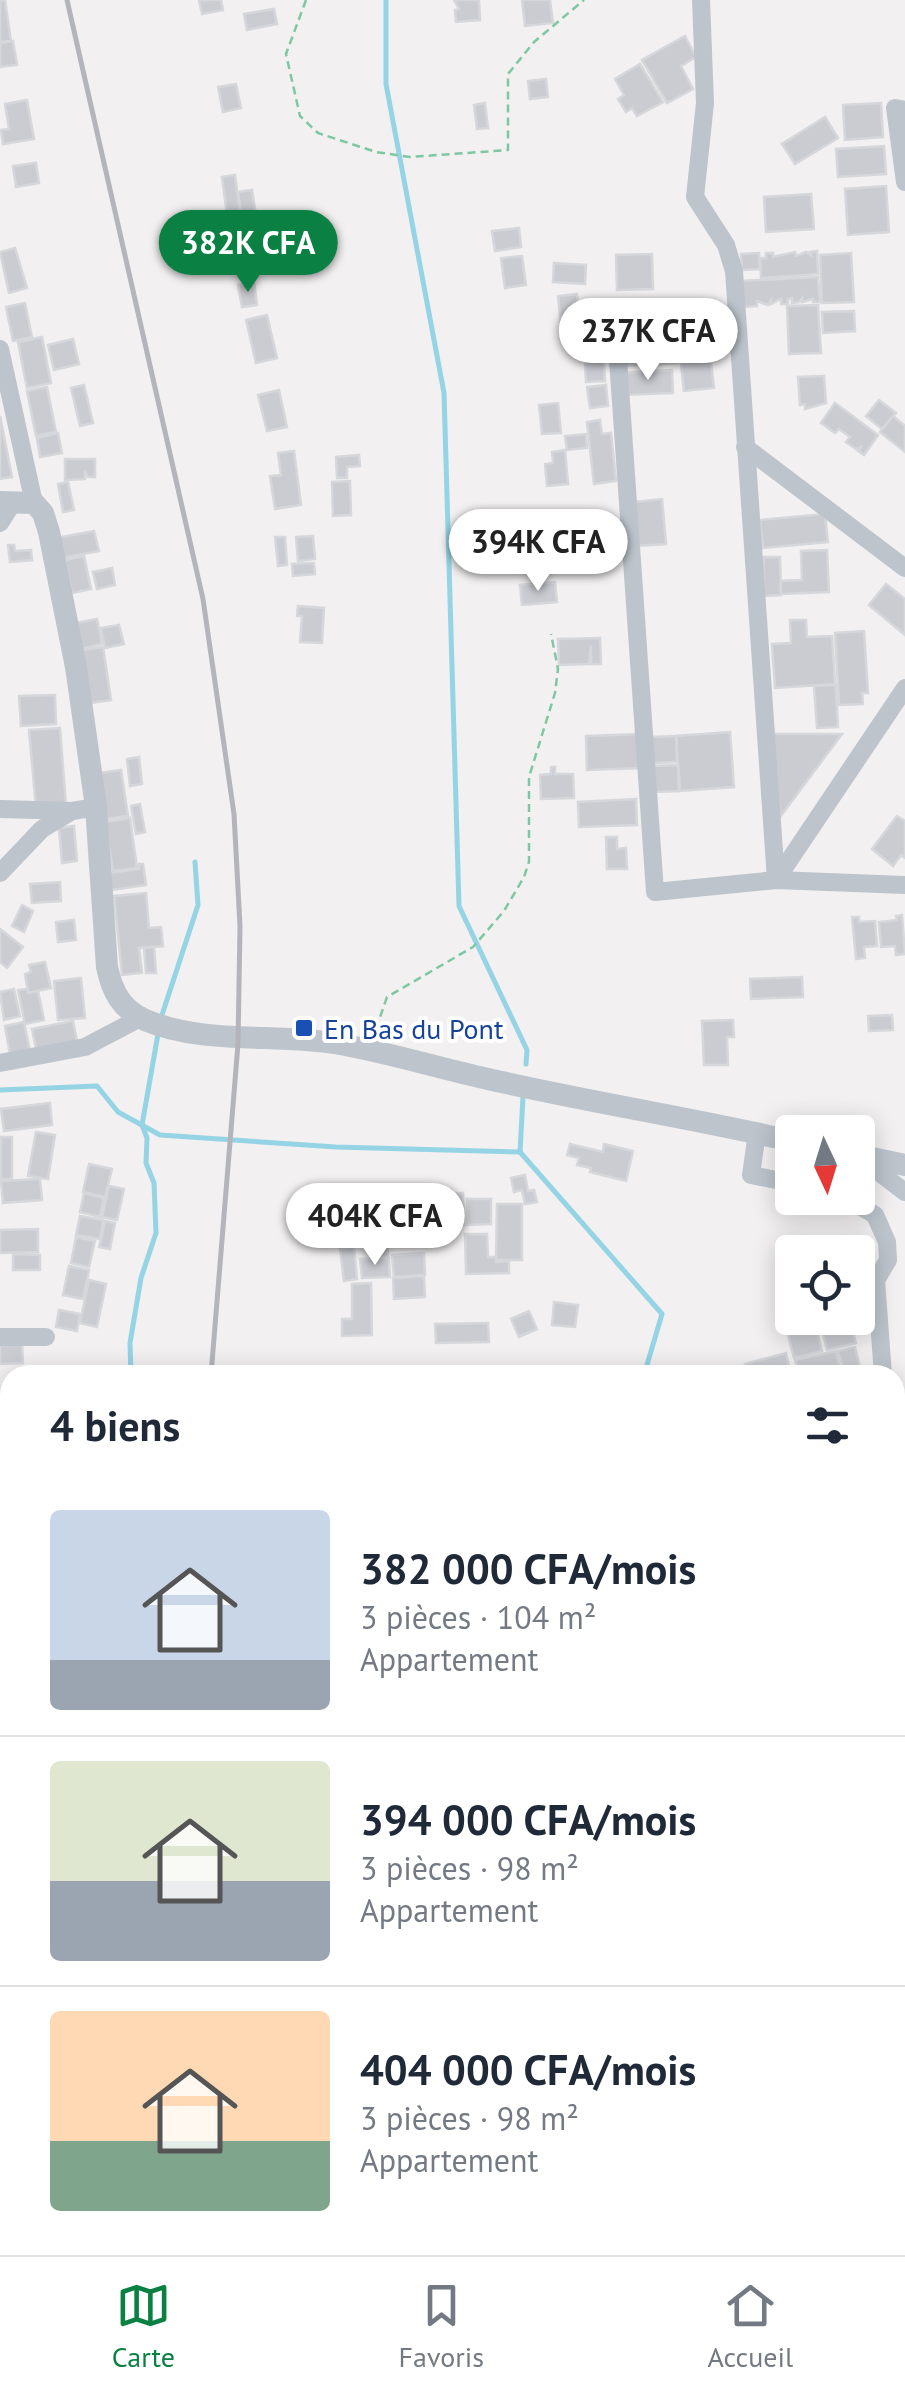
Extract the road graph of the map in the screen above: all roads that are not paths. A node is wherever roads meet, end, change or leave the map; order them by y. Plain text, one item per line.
1 (702, 0) edge
2 (905, 110) edge
3 (905, 182) edge
4 (616, 316) dead end
5 (0, 350) edge
6 (745, 446) junction
7 (16, 502) edge
8 (0, 523) edge
9 (905, 568) edge
10 (905, 688) edge
11 (0, 809) edge
12 (84, 809) junction
13 (0, 873) edge
14 (776, 880) junction
15 (905, 885) edge
16 (140, 1018) junction
17 (0, 1063) edge
18 (756, 1133) junction
19 (775, 1137) edge
20 (875, 1159) edge
21 (905, 1165) edge
22 (875, 1169) edge
23 (775, 1179) edge
24 (905, 1192) edge
25 (875, 1215) edge
26 (0, 1336) edge
27 (46, 1336) dead end
28 (882, 1365) edge

1 - 6 street
2 - 3 street
4 - 14 street
5 - 7 street
6 - 9 street
6 - 14 street
7 - 8 street
7 - 12 street
10 - 14 street
11 - 12 street
12 - 13 street
12 - 16 street
14 - 15 street
16 - 17 street
16 - 18 street
18 - 19 street
18 - 23 street
20 - 21 street
22 - 24 street
25 - 28 street
26 - 27 street

